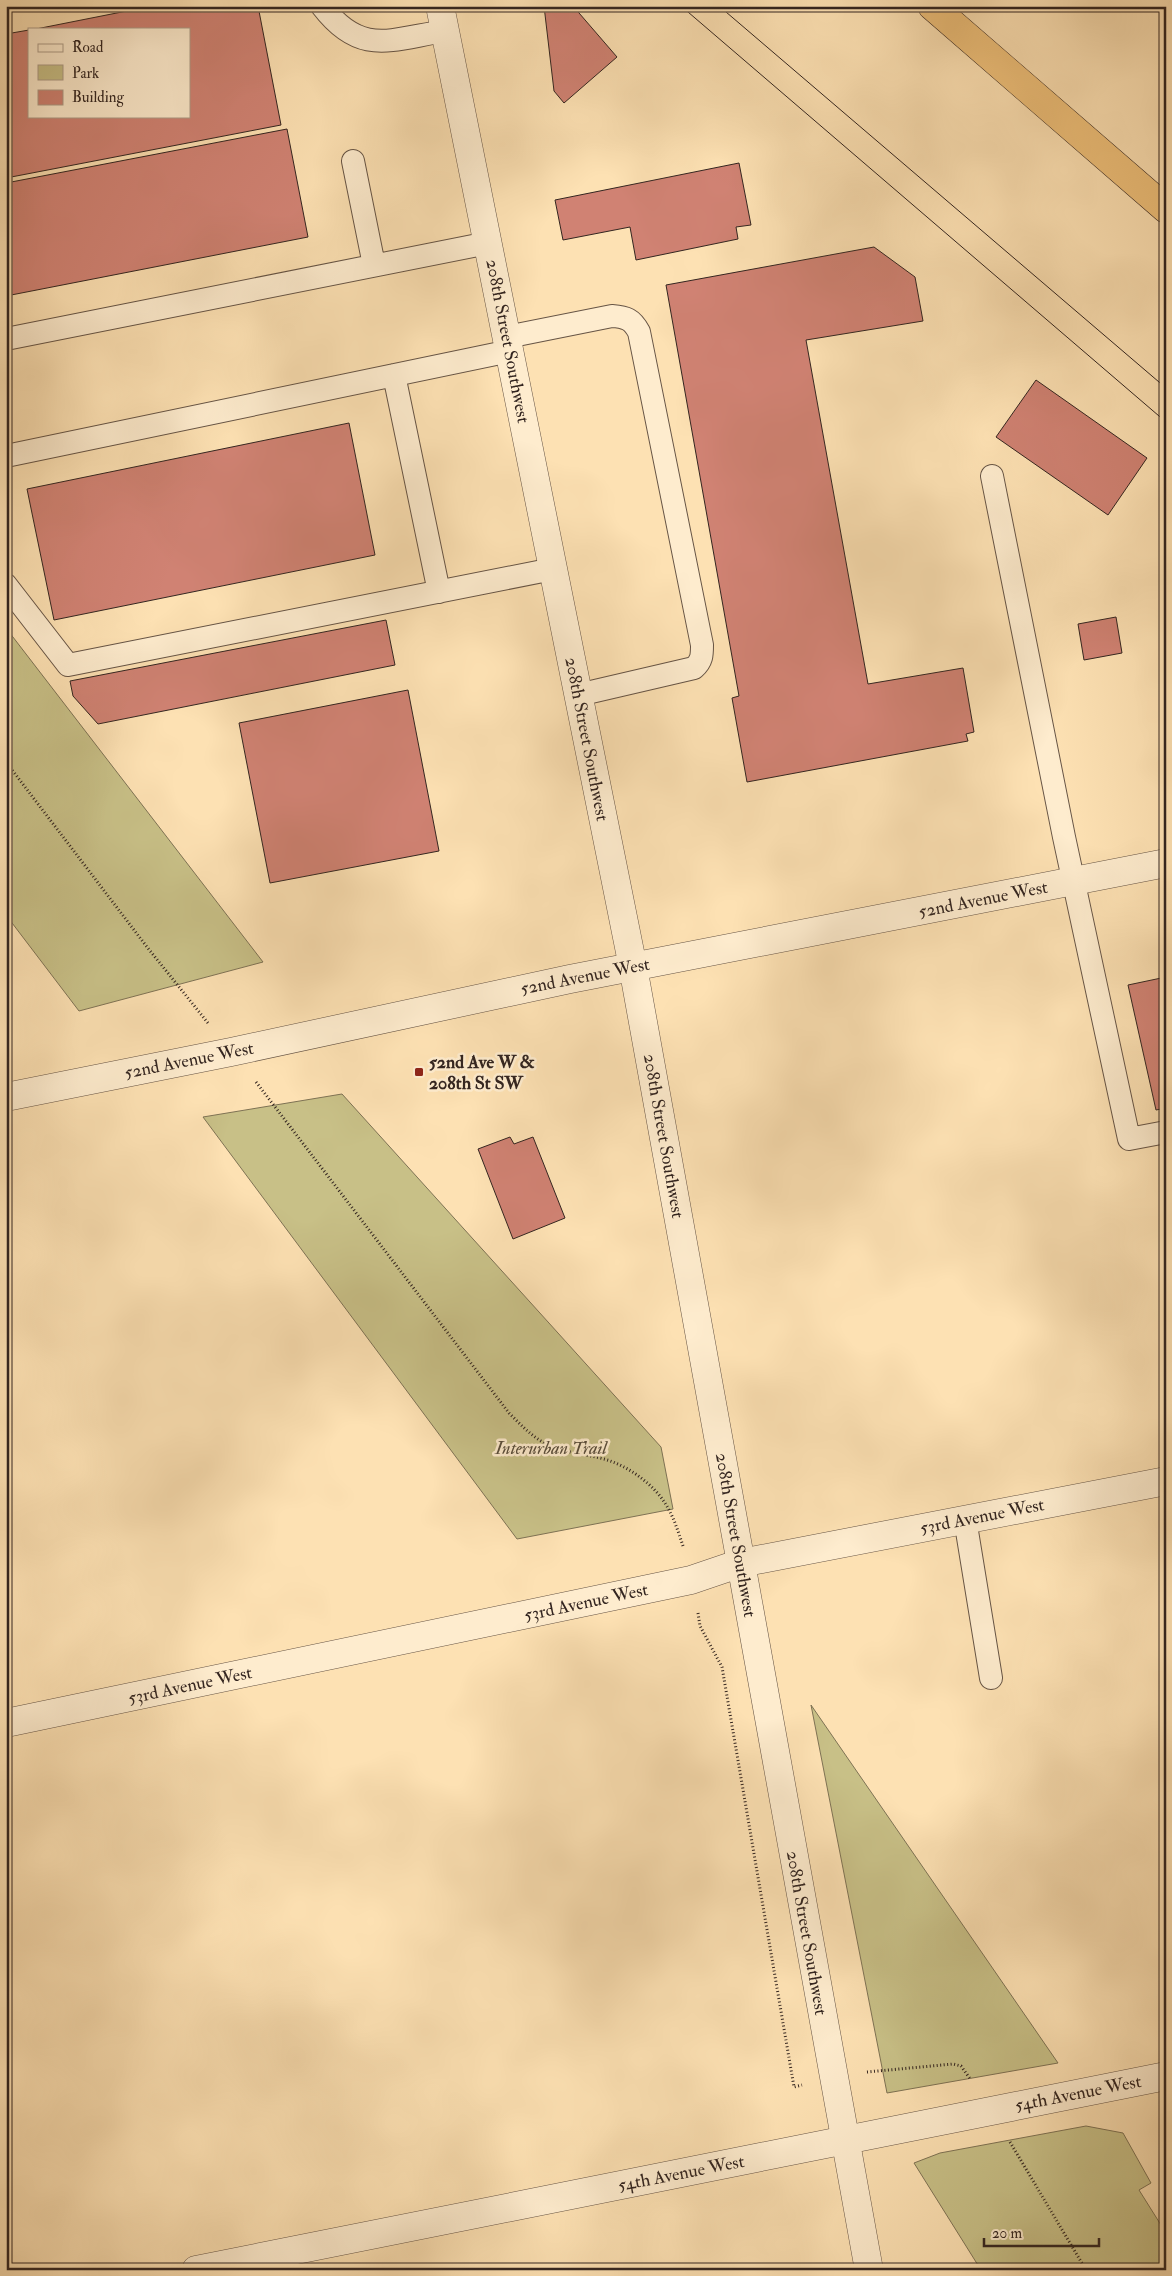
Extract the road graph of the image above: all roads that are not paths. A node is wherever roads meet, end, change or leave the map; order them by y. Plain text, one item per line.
1 (322, 6) edge
2 (932, 6) edge
3 (443, 18) edge
4 (353, 161) dead end
5 (1166, 209) edge
6 (488, 243) junction
7 (374, 266) junction
8 (6, 339) edge
9 (508, 344) junction
10 (394, 375) junction
11 (6, 456) edge
12 (992, 476) dead end
13 (553, 569) junction
14 (6, 585) edge
15 (439, 592) junction
16 (578, 695) junction
17 (1166, 863) edge
18 (1074, 881) junction
19 (633, 967) junction
20 (6, 1097) edge
21 (1166, 1132) edge
22 (1166, 1481) edge
23 (964, 1519) junction
24 (740, 1563) junction
25 (991, 1678) dead end
26 (6, 1723) edge
27 (1166, 2076) edge
28 (845, 2140) junction
29 (196, 2270) edge
30 (869, 2270) edge

1 - 3 lane
2 - 5 highway
3 - 6 street, 208th Street Southwest
4 - 7 lane
6 - 7 lane
6 - 9 street, 208th Street Southwest
7 - 8 lane
9 - 10 lane
9 - 13 street, 208th Street Southwest
9 - 16 lane
10 - 11 lane
10 - 15 lane
12 - 18 lane
13 - 15 lane
13 - 16 street, 208th Street Southwest
14 - 15 lane
16 - 19 street, 208th Street Southwest
17 - 18 street, 52nd Avenue West
18 - 19 street, 52nd Avenue West
18 - 21 lane
19 - 20 street, 52nd Avenue West
19 - 24 street, 208th Street Southwest
22 - 23 street, 53rd Avenue West
23 - 24 street, 53rd Avenue West
23 - 25 lane
24 - 26 street, 53rd Avenue West
24 - 28 street, 208th Street Southwest
27 - 28 street, 54th Avenue West
28 - 29 street, 54th Avenue West
28 - 30 street, 208th Street Southwest

